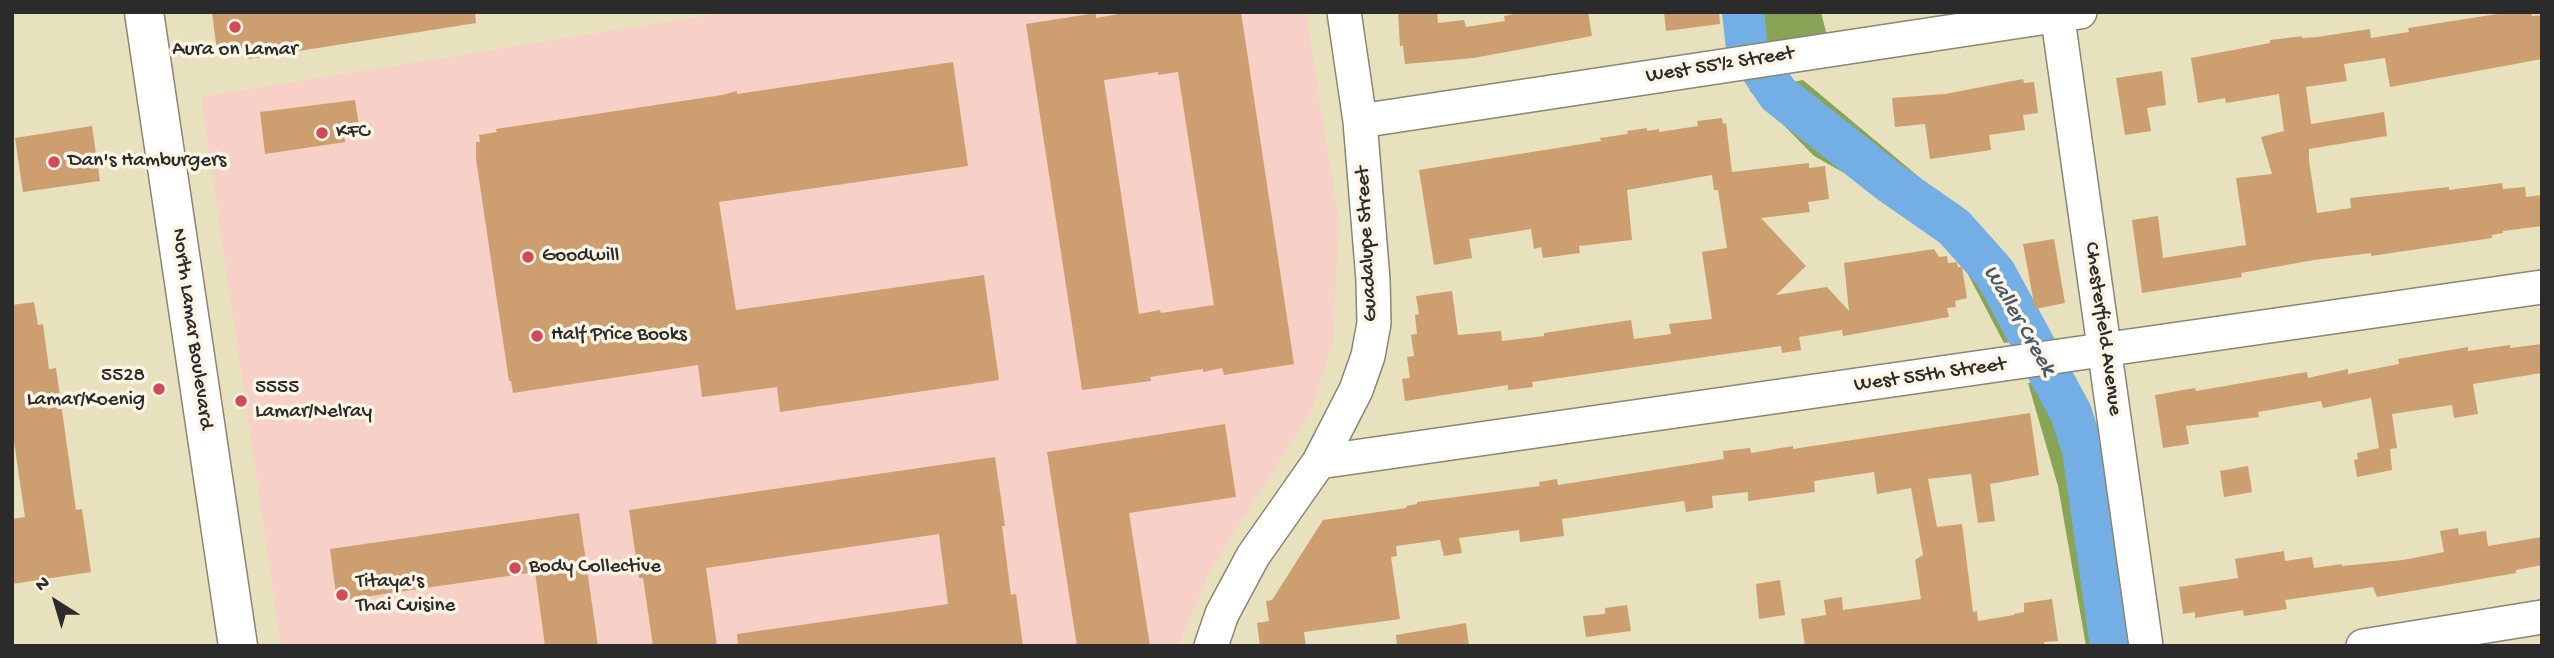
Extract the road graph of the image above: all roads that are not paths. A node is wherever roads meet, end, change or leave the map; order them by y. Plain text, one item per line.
1 (144, 12) edge
2 (1344, 12) edge
3 (2065, 13) edge
4 (1360, 121) junction
5 (2542, 287) edge
6 (2105, 351) junction
7 (1319, 462) junction
8 (2542, 617) edge
9 (238, 646) edge
10 (1211, 646) edge
11 (2146, 646) edge
12 (2363, 646) edge

1 - 9 main road, North Lamar Boulevard
2 - 4 street, Guadalupe Street
3 - 4 street, West 55½ Street
3 - 6 street, Chesterfield Avenue
4 - 7 street, Guadalupe Street
5 - 6 street, West 55th Street
6 - 7 street, West 55th Street
6 - 11 street, Chesterfield Avenue
7 - 10 street, Guadalupe Street
8 - 12 street

